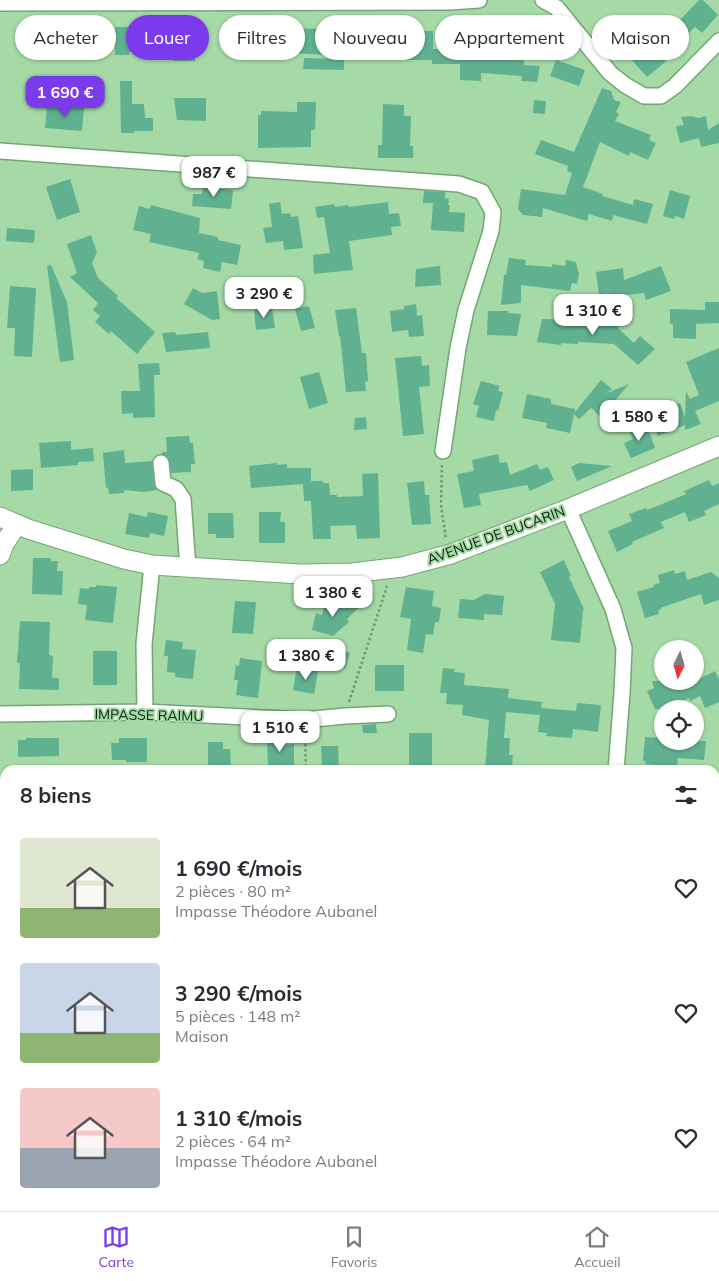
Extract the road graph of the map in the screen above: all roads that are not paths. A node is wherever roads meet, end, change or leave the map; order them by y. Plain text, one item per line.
1 (479, 0) edge
2 (543, 0) edge
3 (0, 3) edge
4 (719, 41) edge
5 (0, 151) edge
6 (719, 446) edge
7 (443, 451) road end
8 (161, 463) dead end
9 (568, 509) junction
10 (8, 525) edge
11 (0, 555) edge
12 (152, 565) junction
13 (188, 568) junction
14 (145, 712) junction
15 (0, 714) edge
16 (388, 714) dead end
17 (616, 765) edge

1 - 3 street
2 - 4 street
5 - 7 street
6 - 9 street, AVENUE DE BUCARIN
8 - 13 street
9 - 13 street, AVENUE DE BUCARIN
9 - 17 street
10 - 11 street, AVENUE DE BUCARIN
10 - 12 street, AVENUE DE BUCARIN
12 - 13 street, AVENUE DE BUCARIN
12 - 14 street
14 - 15 street, IMPASSE RAIMU
14 - 16 street, IMPASSE RAIMU

